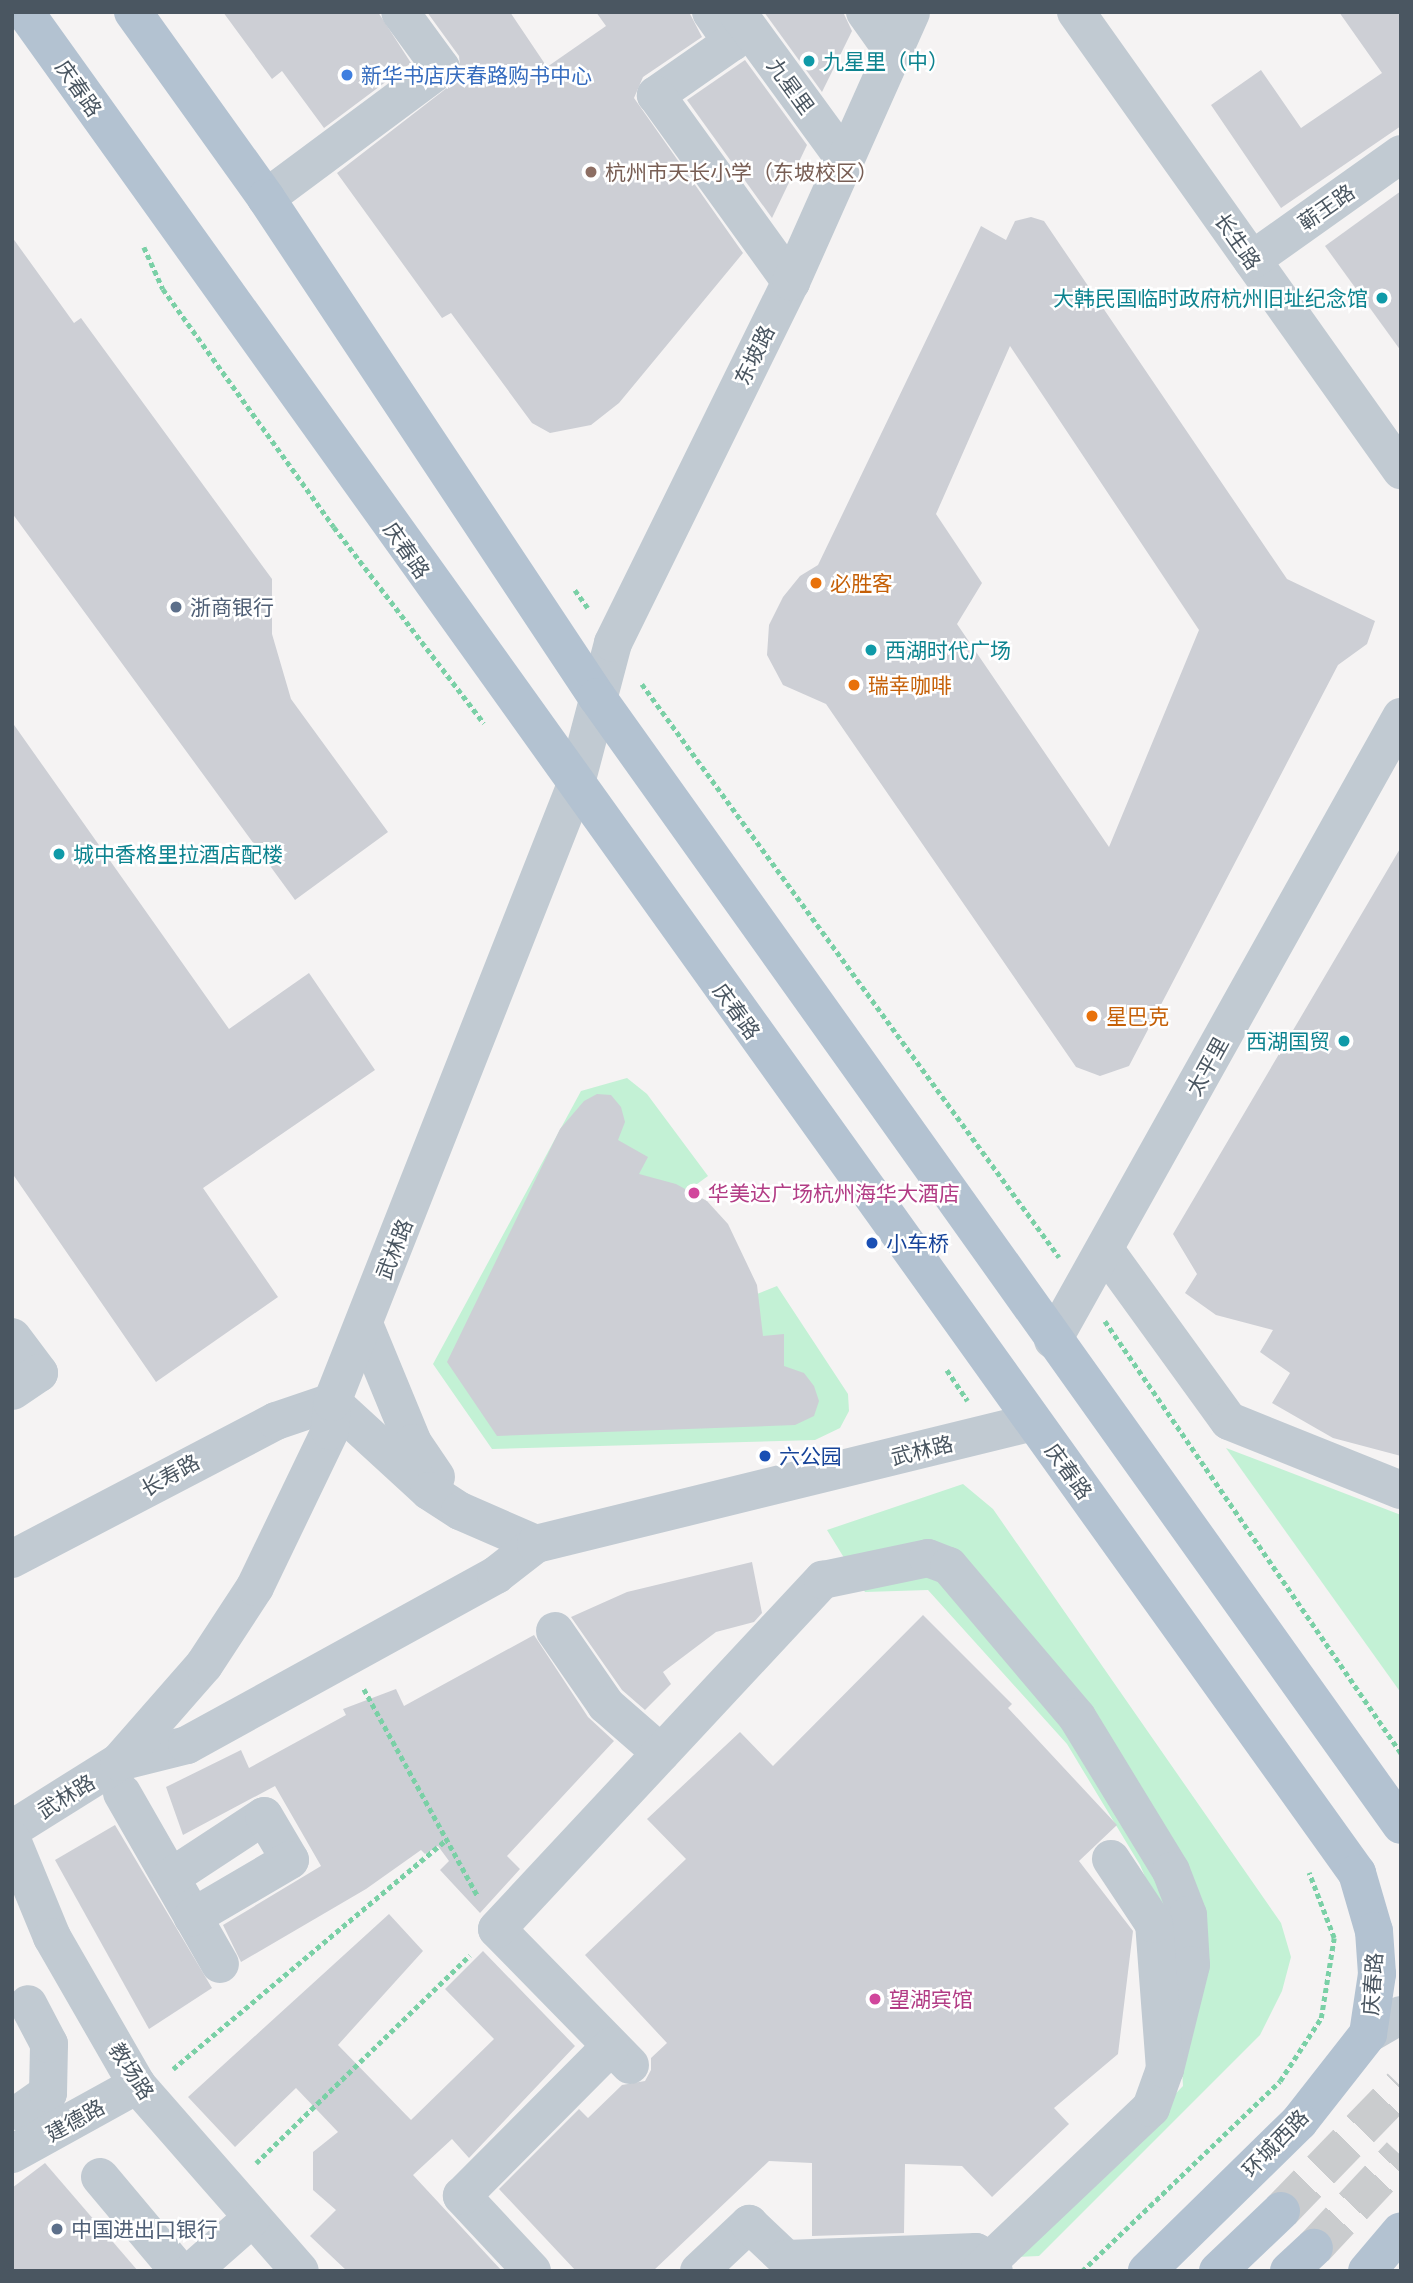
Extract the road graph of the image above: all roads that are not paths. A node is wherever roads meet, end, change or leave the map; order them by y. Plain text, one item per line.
1 (25, 12) edge
2 (133, 12) edge
3 (400, 12) edge
4 (710, 12) edge
5 (737, 12) edge
6 (865, 12) edge
7 (911, 12) edge
8 (1076, 12) edge
9 (892, 50) junction
10 (1401, 154) edge
11 (844, 159) junction
12 (266, 198) junction
13 (1252, 260) junction
14 (790, 282) junction
15 (1401, 470) edge
16 (597, 697) junction
17 (1401, 717) edge
18 (575, 787) junction
19 (1105, 1250) junction
20 (364, 1324) junction
21 (12, 1337) edge
22 (1053, 1340) junction
23 (12, 1391) edge
24 (332, 1402) junction
25 (1033, 1422) junction
26 (1401, 1490) edge
27 (460, 1511) junction
28 (536, 1544) junction
29 (12, 1559) edge
30 (555, 1631) dead end
31 (661, 1753) junction
32 (121, 1778) junction
33 (1401, 1825) edge
34 (12, 1829) edge
35 (12, 1840) edge
36 (1111, 1859) dead end
37 (171, 1877) junction
38 (193, 1917) junction
39 (220, 1964) dead end
40 (84, 1993) junction
41 (1401, 2015) edge
42 (1368, 2034) junction
43 (1165, 2069) junction
44 (137, 2085) junction
45 (21, 2112) dead end
46 (12, 2154) edge
47 (100, 2177) dead end
48 (239, 2205) junction
49 (1282, 2211) tunnel mouth
50 (1401, 2231) edge
51 (1401, 2253) edge
52 (791, 2265) edge
53 (987, 2269) edge
54 (179, 2271) edge
55 (192, 2271) edge
56 (300, 2271) edge
57 (532, 2271) edge
58 (699, 2271) edge
59 (1147, 2271) edge
60 (1218, 2271) edge
61 (1367, 2271) edge
62 (1381, 2271) edge

1 - 18 main road, 庆春路
2 - 12 main road
3 - 12 street
4 - 14 street
5 - 11 street, 九星里
6 - 9 street
7 - 9 street, 东坡路
8 - 13 street, 长生路
9 - 11 street, 东坡路
10 - 13 street, 蕲王路
11 - 14 street, 东坡路
12 - 16 main road
13 - 15 street, 长生路
14 - 16 street, 东坡路
16 - 18 street, 武林路
16 - 22 main road
17 - 19 street, 太平里
18 - 20 street, 武林路
18 - 25 main road, 庆春路
19 - 22 street, 太平里
19 - 26 street
20 - 24 street, 武林路
20 - 27 street
21 - 23 street
22 - 33 main road
24 - 27 street
24 - 29 street, 长寿路
24 - 32 street, 武林路
25 - 28 street, 武林路
25 - 42 main road, 庆春路
27 - 28 street
28 - 32 street, 武林路
30 - 31 street
31 - 43 street
31 - 57 street
32 - 34 street, 武林路
32 - 37 street
35 - 40 street, 教场路
36 - 43 street
37 - 38 street
37 - 38 street
38 - 39 street
40 - 44 street, 教场路
40 - 45 street
41 - 42 street, 环城西路
42 - 59 main road, 环城西路
43 - 53 street
44 - 46 street, 建德路
44 - 48 street, 教场路
47 - 54 street
48 - 55 street
48 - 56 street, 教场路
49 - 60 main road
50 - 61 main road
51 - 62 street
52 - 53 street
52 - 58 street

